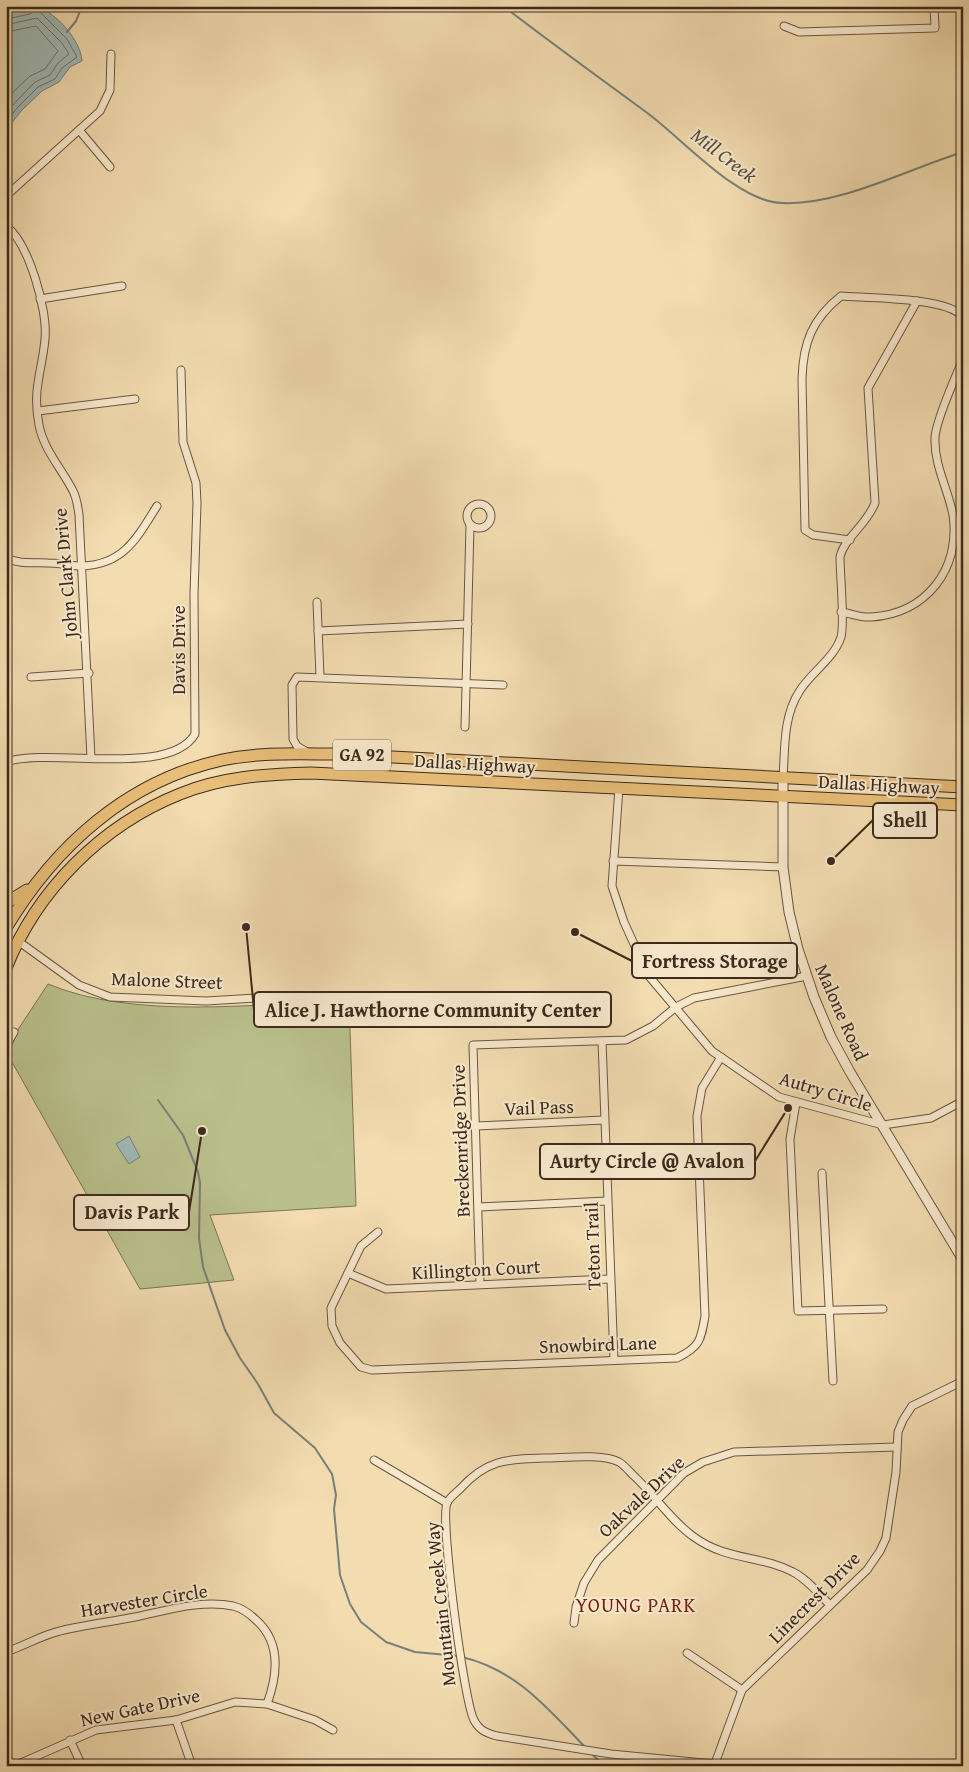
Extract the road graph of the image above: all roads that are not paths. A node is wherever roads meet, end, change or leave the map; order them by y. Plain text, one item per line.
1 (934, 6) edge
2 (784, 26) dead end
3 (111, 54) dead end
4 (80, 130) junction
5 (110, 166) dead end
6 (6, 196) edge
7 (6, 226) edge
8 (122, 286) dead end
9 (40, 299) junction
10 (917, 301) junction
11 (963, 317) edge
12 (963, 359) edge
13 (181, 370) dead end
14 (135, 399) dead end
15 (38, 411) junction
16 (157, 506) dead end
17 (470, 525) dead end
18 (850, 540) junction
19 (6, 558) edge
20 (83, 566) junction
21 (317, 602) dead end
22 (841, 612) junction
23 (468, 624) junction
24 (318, 632) junction
25 (89, 673) junction
26 (31, 677) dead end
27 (320, 677) junction
28 (466, 684) junction
29 (503, 685) dead end
30 (466, 727) dead end
31 (293, 739) junction
32 (278, 754) junction
33 (309, 754) junction
34 (91, 758) junction
35 (6, 762) edge
36 (783, 778) junction
37 (963, 787) edge
38 (619, 788) junction
39 (782, 797) junction
40 (963, 805) edge
41 (613, 861) junction
42 (783, 866) junction
43 (34, 885) junction
44 (6, 903) edge
45 (6, 929) edge
46 (18, 941) junction
47 (6, 968) edge
48 (807, 976) junction
49 (289, 996) dead end
50 (676, 1007) junction
51 (14, 1032) dead end
52 (602, 1040) junction
53 (6, 1046) edge
54 (720, 1057) junction
55 (963, 1101) edge
56 (796, 1103) junction
57 (604, 1120) junction
58 (883, 1125) junction
59 (476, 1126) junction
60 (822, 1173) dead end
61 (607, 1201) junction
62 (479, 1207) junction
63 (378, 1232) dead end
64 (963, 1260) edge
65 (348, 1273) junction
66 (609, 1279) junction
67 (480, 1284) junction
68 (883, 1309) dead end
69 (829, 1311) junction
70 (614, 1360) junction
71 (833, 1381) dead end
72 (963, 1381) edge
73 (897, 1447) junction
74 (374, 1460) dead end
75 (656, 1500) junction
76 (447, 1503) junction
77 (829, 1604) junction
78 (574, 1623) dead end
79 (6, 1652) edge
80 (687, 1652) dead end
81 (742, 1690) junction
82 (267, 1704) junction
83 (176, 1720) junction
84 (333, 1730) dead end
85 (70, 1740) junction
86 (714, 1765) edge
87 (14, 1766) edge
88 (82, 1766) edge
89 (192, 1766) edge

1 - 2 street
3 - 4 street
4 - 5 street
4 - 6 street
7 - 9 street, John Clark Drive
8 - 9 street
9 - 15 street, John Clark Drive
10 - 11 street
10 - 18 street
10 - 18 street
12 - 22 street
13 - 34 street, Davis Drive
14 - 15 street
15 - 20 street, John Clark Drive
16 - 20 street
17 - 23 street
18 - 22 street
19 - 20 street
20 - 25 street, John Clark Drive
21 - 24 street
22 - 36 street
23 - 24 street
23 - 28 street
24 - 27 street
25 - 26 street
25 - 34 street, John Clark Drive
27 - 28 street
27 - 31 street
28 - 29 street
28 - 30 street
31 - 32 street
31 - 33 street
32 - 33 main road, Dallas Highway / GA 92
32 - 43 main road, Dallas Highway / GA 92
33 - 36 main road, Dallas Highway / GA 92
34 - 35 street, Davis Drive
36 - 37 main road, Dallas Highway / GA 92
36 - 39 street, Malone Road
38 - 39 main road, Dallas Highway / GA 92
38 - 41 street, Autry Circle
38 - 46 main road, Dallas Highway / GA 92
39 - 40 main road, Dallas Highway / GA 92
39 - 42 street, Malone Road
41 - 42 street
41 - 50 street, Autry Circle
42 - 48 street, Malone Road
43 - 44 main road
43 - 45 main road, Dallas Highway / GA 92
45 - 46 main road, Malone Street
46 - 47 main road, Dallas Highway / GA 92
46 - 49 street, Malone Street
48 - 50 street, Breckenridge Drive
48 - 58 street, Malone Road
50 - 52 street, Breckenridge Drive
50 - 54 street, Autry Circle
51 - 53 street
52 - 57 street, Teton Trail
52 - 59 street, Breckenridge Drive
54 - 56 street, Autry Circle
54 - 70 street, Snowbird Lane
55 - 58 street, Autry Circle
56 - 58 street, Autry Circle
56 - 69 street
57 - 59 street, Vail Pass
57 - 61 street, Teton Trail
58 - 64 street, Malone Road
59 - 62 street, Breckenridge Drive
60 - 69 street
61 - 62 street
61 - 66 street, Teton Trail
62 - 67 street, Breckenridge Drive
63 - 65 street, Snowbird Lane
65 - 67 street, Killington Court
65 - 70 street, Snowbird Lane
66 - 67 street, Killington Court
66 - 70 street, Teton Trail
68 - 69 street
69 - 71 street
72 - 73 street, Linecrest Drive
73 - 75 street, Oakvale Drive
73 - 77 street, Linecrest Drive
74 - 76 street
75 - 76 street, Mountain Creek Way
75 - 77 street, Mountain Creek Way
75 - 78 street, Oakvale Drive
76 - 86 street, Mountain Creek Way
77 - 81 street, Linecrest Drive
79 - 82 street, Harvester Circle
80 - 81 street
81 - 86 street, Linecrest Drive
82 - 83 street, New Gate Drive
82 - 84 street, New Gate Drive
83 - 85 street, New Gate Drive
83 - 89 street
85 - 87 street, New Gate Drive
85 - 88 street

